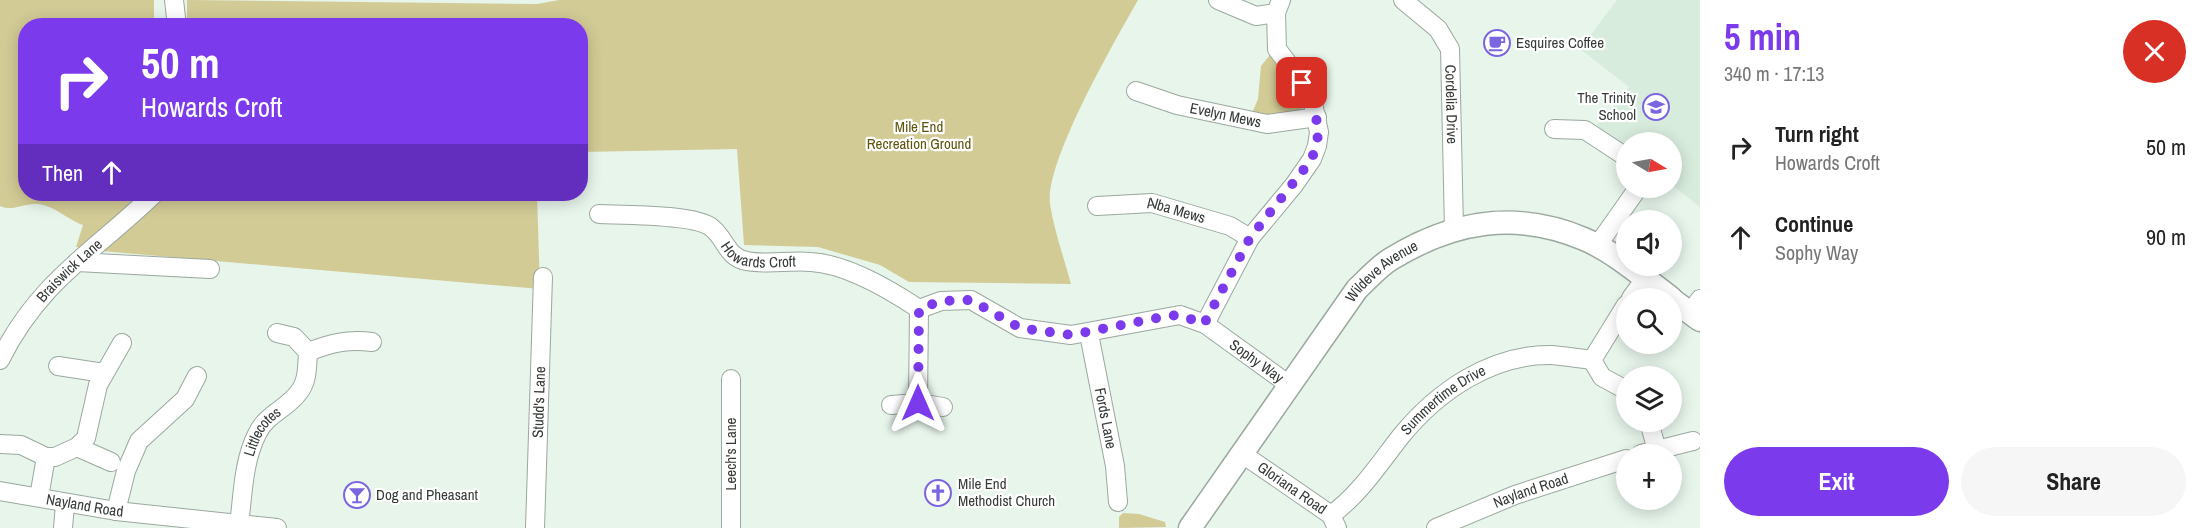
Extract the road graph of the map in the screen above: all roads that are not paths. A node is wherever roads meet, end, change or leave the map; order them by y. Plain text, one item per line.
1 (174, 0) edge
2 (1218, 0) edge
3 (1403, 0) edge
4 (1279, 7) edge
5 (176, 18) edge
6 (1136, 91) dead end
7 (1317, 117) junction
8 (1554, 129) dead end
9 (1616, 150) edge
10 (1631, 198) edge
11 (146, 201) edge
12 (1097, 206) dead end
13 (596, 214) dead end
14 (1454, 229) junction
15 (1250, 238) junction
16 (1597, 246) junction
17 (77, 262) junction
18 (210, 269) dead end
19 (543, 277) dead end
20 (1645, 279) junction
21 (1638, 288) edge
22 (1657, 288) edge
23 (1682, 304) edge
24 (919, 309) junction
25 (1696, 310) edge
26 (1616, 321) edge
27 (1204, 324) junction
28 (277, 333) dead end
29 (1089, 334) junction
30 (372, 342) dead end
31 (122, 343) dead end
32 (308, 352) junction
33 (0, 360) edge
34 (1592, 360) junction
35 (58, 366) dead end
36 (104, 373) junction
37 (197, 376) dead end
38 (730, 379) dead end
39 (1288, 384) junction
40 (1616, 385) edge
41 (918, 403) junction
42 (891, 405) dead end
43 (943, 407) dead end
44 (1693, 441) dead end
45 (0, 444) edge
46 (1681, 444) edge
47 (77, 447) junction
48 (1241, 453) junction
49 (46, 457) junction
50 (111, 462) dead end
51 (1616, 462) edge
52 (0, 491) edge
53 (39, 497) junction
54 (1118, 502) dead end
55 (65, 504) junction
56 (116, 511) junction
57 (1334, 521) edge
58 (204, 525) edge
59 (239, 525) junction
60 (63, 528) edge
61 (277, 528) edge
62 (535, 528) edge
63 (731, 528) edge
64 (1190, 528) edge
65 (1436, 528) edge

1 - 5 street
2 - 4 street
3 - 14 street, Cordelia Drive
4 - 7 street
6 - 7 street, Evelyn Mews
7 - 15 street
8 - 9 street
10 - 16 street
11 - 17 street, Braiswick Lane
12 - 15 street, Alba Mews
13 - 24 street, Howards Croft
14 - 16 main road, Wildeve Avenue
14 - 39 main road, Wildeve Avenue
15 - 27 street
16 - 20 main road, Wildeve Avenue
17 - 18 street
17 - 33 street, Braiswick Lane
19 - 62 street, Studd's Lane
20 - 21 street
20 - 22 main road, Wildeve Avenue
23 - 25 main road, Wildeve Avenue
24 - 29 street
24 - 41 street
26 - 34 street
27 - 29 street, Sophy Way
27 - 39 street, Sophy Way
28 - 32 street
29 - 54 street, Fords Lane
30 - 32 street
31 - 36 street
32 - 59 street, Littlecotes
34 - 40 street
34 - 57 street, Summertime Drive
35 - 36 street
36 - 47 street
37 - 56 street
38 - 63 street, Leech's Lane
39 - 48 main road, Wildeve Avenue
41 - 42 street
41 - 43 street
44 - 46 street
45 - 49 street
47 - 49 street
47 - 50 street
48 - 57 street, Gloriana Road
48 - 64 main road, Wildeve Avenue
49 - 53 street
51 - 65 street, Nayland Road
52 - 53 street, Nayland Road
53 - 55 street, Nayland Road
55 - 56 street, Nayland Road
55 - 60 street
56 - 58 street, Nayland Road
58 - 59 street, Nayland Road
59 - 61 street, Nayland Road

